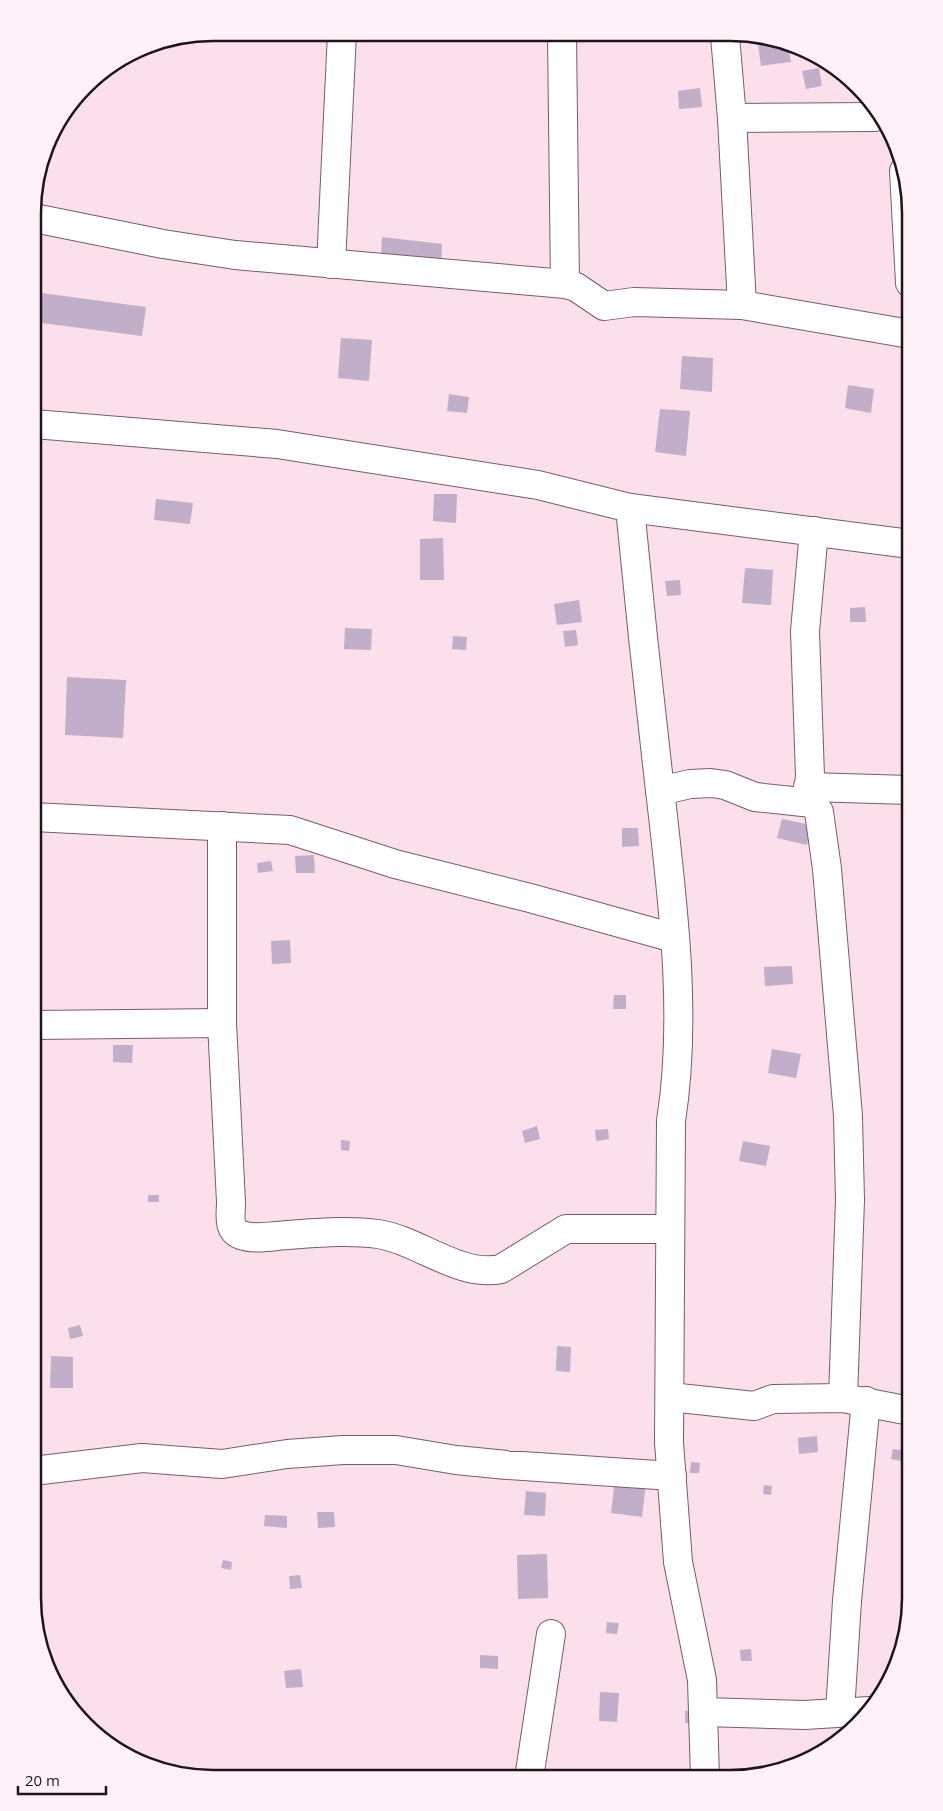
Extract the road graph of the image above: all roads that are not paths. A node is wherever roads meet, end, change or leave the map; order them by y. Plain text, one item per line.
1 (342, 41) edge
2 (562, 41) edge
3 (725, 41) edge
4 (872, 117) edge
5 (732, 118) junction
6 (41, 219) edge
7 (331, 264) junction
8 (565, 284) junction
9 (742, 305) junction
10 (902, 333) edge
11 (41, 425) edge
12 (630, 508) junction
13 (814, 530) junction
14 (902, 543) edge
15 (902, 790) edge
16 (660, 791) junction
17 (810, 795) junction
18 (41, 817) edge
19 (222, 826) junction
20 (674, 938) junction
21 (222, 1023) junction
22 (41, 1025) edge
23 (670, 1229) junction
24 (670, 1397) junction
25 (855, 1400) junction
26 (901, 1409) edge
27 (41, 1470) edge
28 (672, 1476) junction
29 (551, 1634) dead end
30 (859, 1711) edge
31 (703, 1712) junction
32 (840, 1712) junction
33 (531, 1770) edge
34 (705, 1770) edge

1 - 7 street
2 - 8 street
3 - 5 street
4 - 5 street
5 - 9 street
6 - 7 street
7 - 8 street
8 - 9 street
9 - 10 street
11 - 12 street
12 - 13 street
12 - 16 street
13 - 14 street
13 - 17 street
15 - 17 street
16 - 17 street
16 - 20 street
17 - 25 street
18 - 19 street
19 - 20 street
19 - 21 street
20 - 23 street
21 - 22 street
21 - 23 street
23 - 24 street
24 - 25 street
24 - 28 street
25 - 26 street
25 - 32 street
27 - 28 street
28 - 31 street
29 - 33 street
30 - 32 street
31 - 32 street
31 - 34 street

